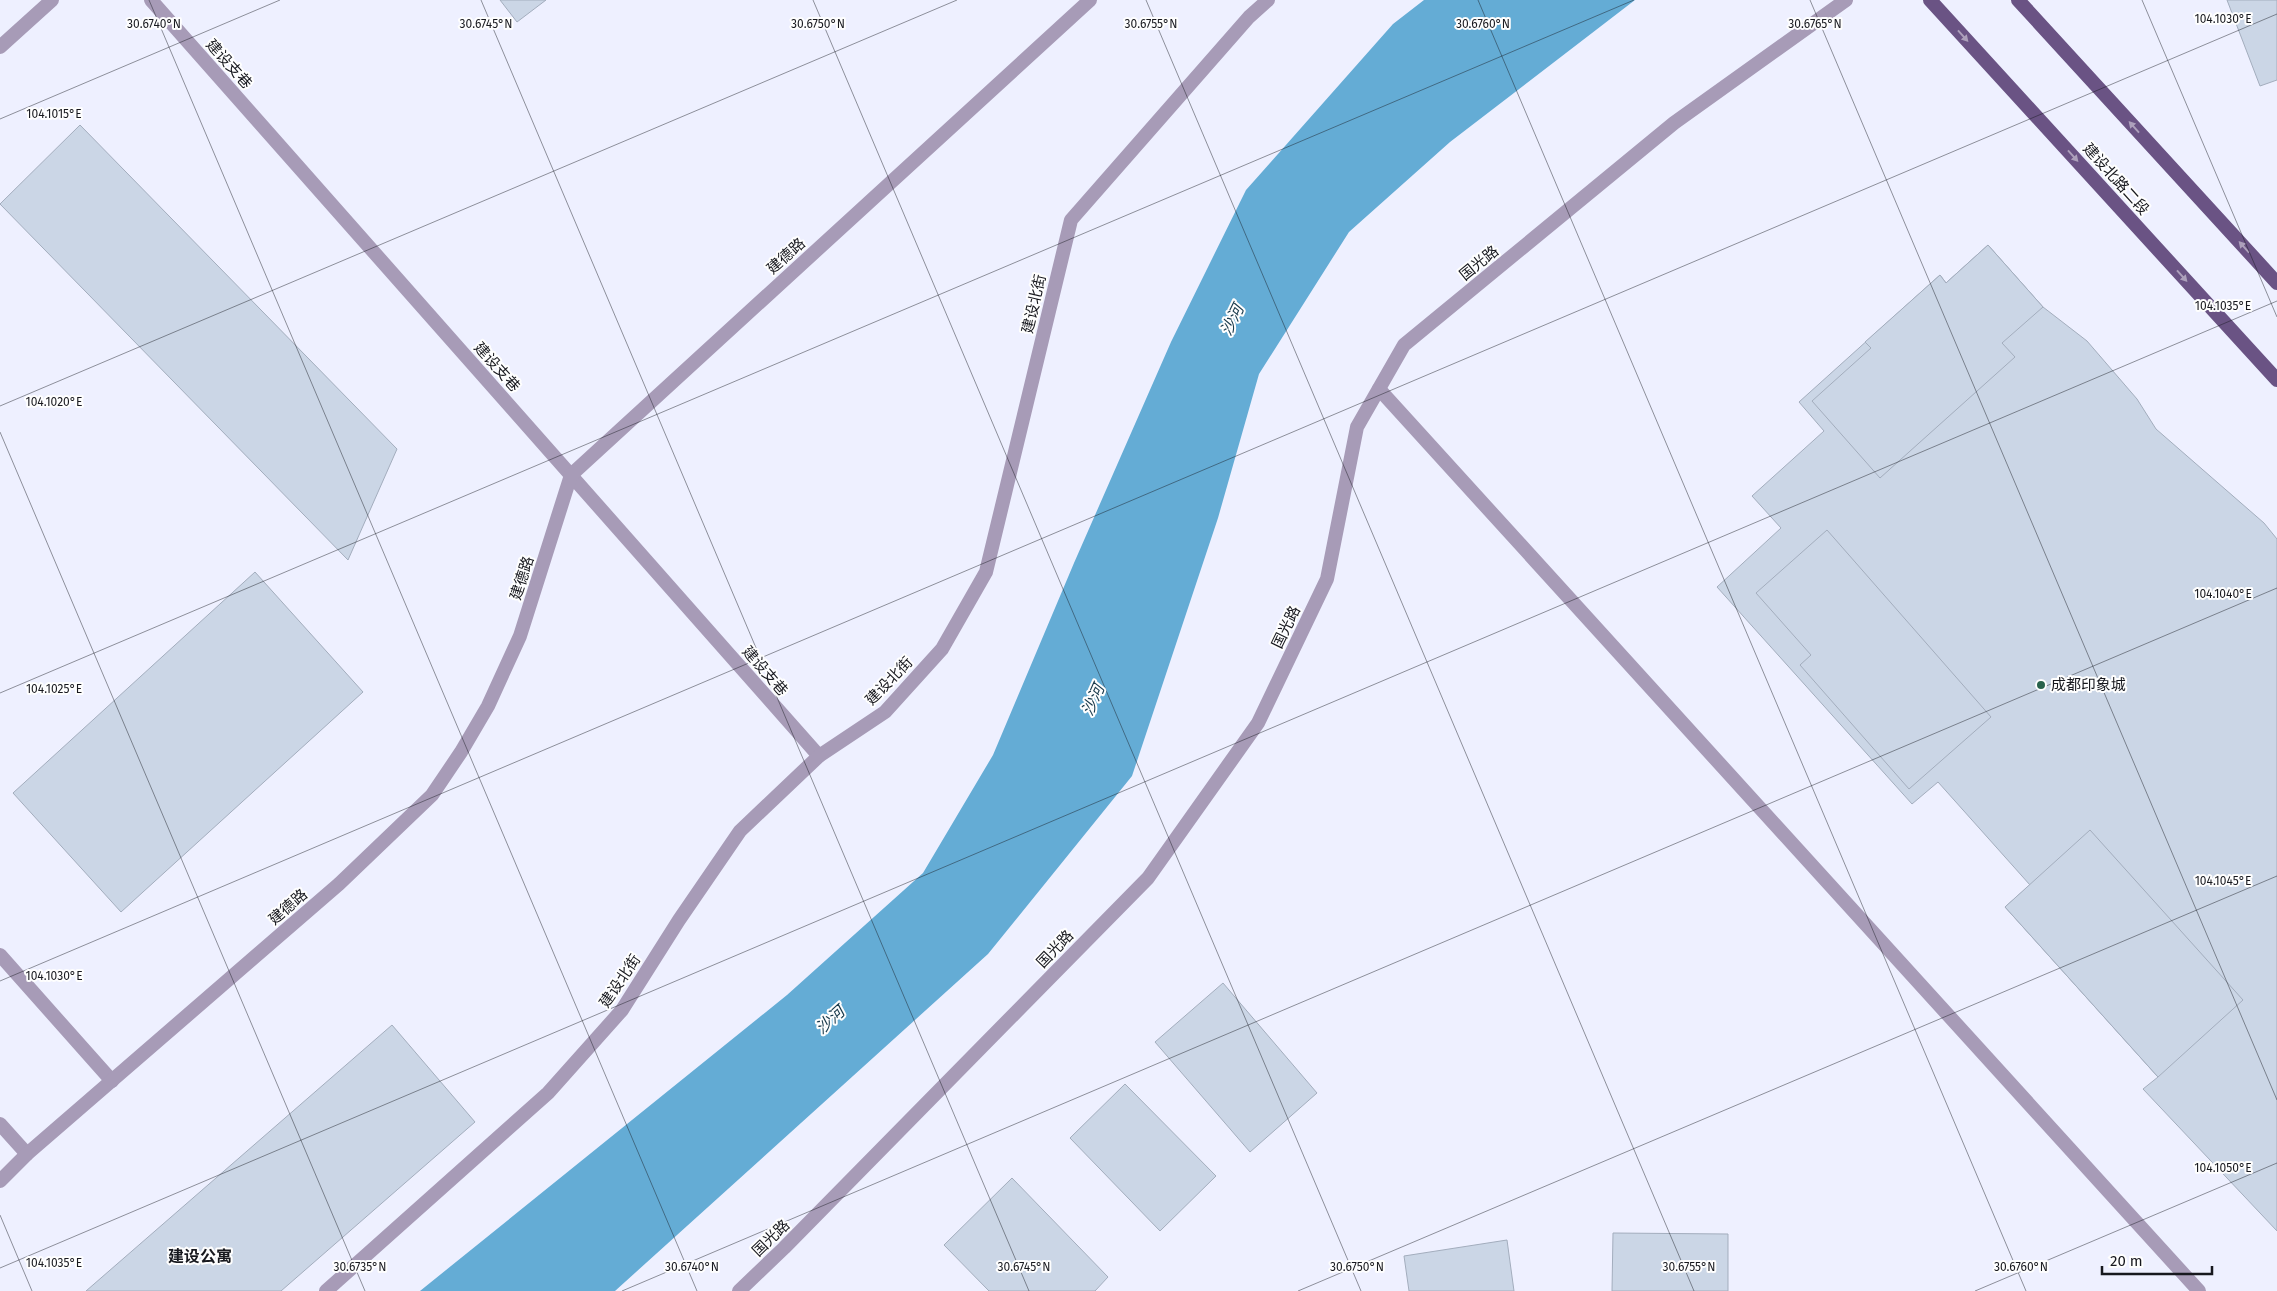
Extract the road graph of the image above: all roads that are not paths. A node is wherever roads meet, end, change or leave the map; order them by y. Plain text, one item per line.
1 (52, 0) edge
2 (151, 0) edge
3 (1090, 0) edge
4 (1268, 0) edge
5 (1846, 0) edge
6 (1930, 0) edge
7 (2018, 0) edge
8 (0, 47) edge
9 (2277, 283) edge
10 (2277, 380) edge
11 (1379, 389) junction
12 (571, 475) junction
13 (819, 756) junction
14 (0, 955) edge
15 (112, 1081) junction
16 (0, 1124) edge
17 (27, 1154) junction
18 (0, 1181) edge
19 (326, 1291) edge
20 (738, 1291) edge
21 (2199, 1291) edge

1 - 8 street
2 - 12 street, 建设支巷
3 - 12 street, 建德路
4 - 13 street, 建设北街
5 - 11 street, 国光路
6 -> 10 main road, 建设北路二段
9 -> 7 main road
11 - 20 street, 国光路
11 - 21 street
12 - 13 street, 建设支巷
12 - 15 street, 建德路
13 - 19 street, 建设北街
14 - 15 street
15 - 17 street, 建德路
16 - 17 street
17 - 18 street, 建德路

